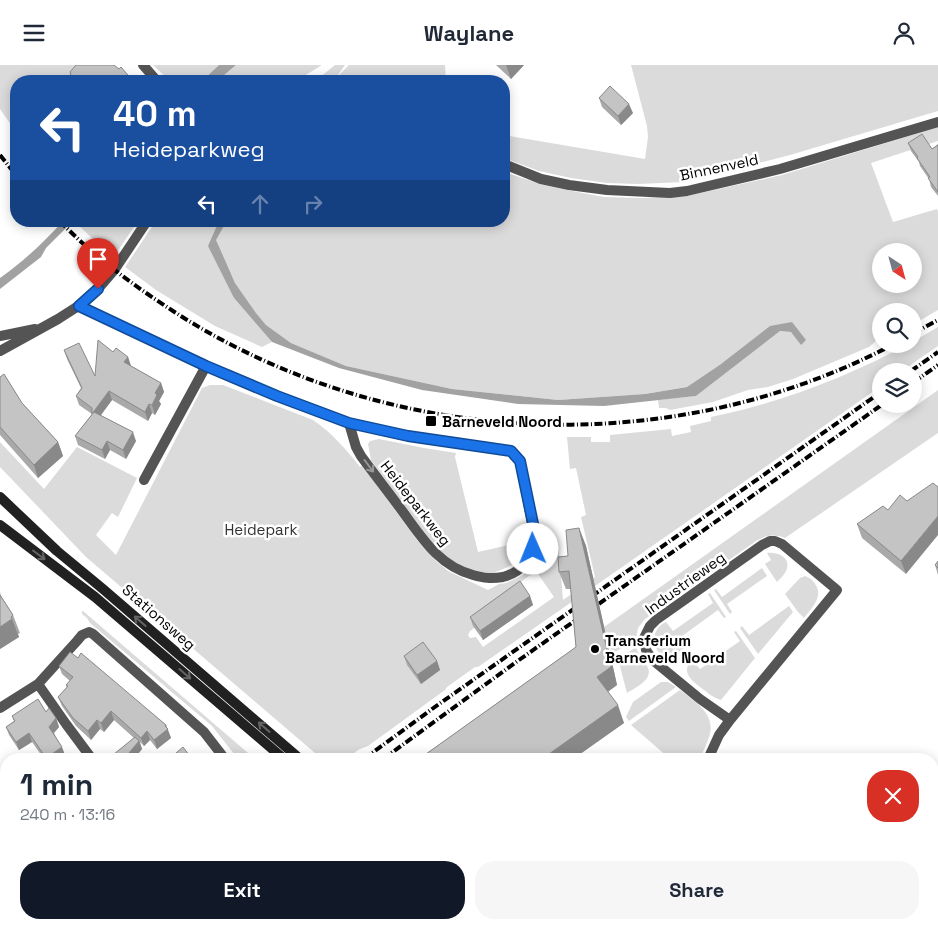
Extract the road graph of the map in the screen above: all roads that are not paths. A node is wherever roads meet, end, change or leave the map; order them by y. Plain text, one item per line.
1 (143, 65) edge
2 (152, 75) edge
3 (938, 121) edge
4 (510, 166) edge
5 (143, 227) edge
6 (79, 306) junction
7 (43, 327) junction
8 (0, 336) edge
9 (0, 351) edge
10 (206, 366) junction
11 (349, 423) junction
12 (144, 480) dead end
13 (0, 497) edge
14 (0, 525) edge
15 (38, 683) junction
16 (0, 708) edge
17 (730, 720) junction
18 (88, 753) edge
19 (220, 753) edge
20 (277, 753) edge
21 (293, 753) edge
22 (710, 753) edge

1 - 2 street
3 - 4 street, Binnenveld
5 - 6 street
6 - 7 street
6 - 10 street, Heideparkweg
7 - 8 street
7 - 9 street
10 - 11 street, Heideparkweg
10 - 12 street
11 -> 11 street, Heideparkweg
21 -> 13 main road, Stationsweg
14 -> 20 main road, Stationsweg
15 - 16 street
15 - 18 street
15 - 19 street
17 - 17 street, Industrieweg
17 - 22 street

